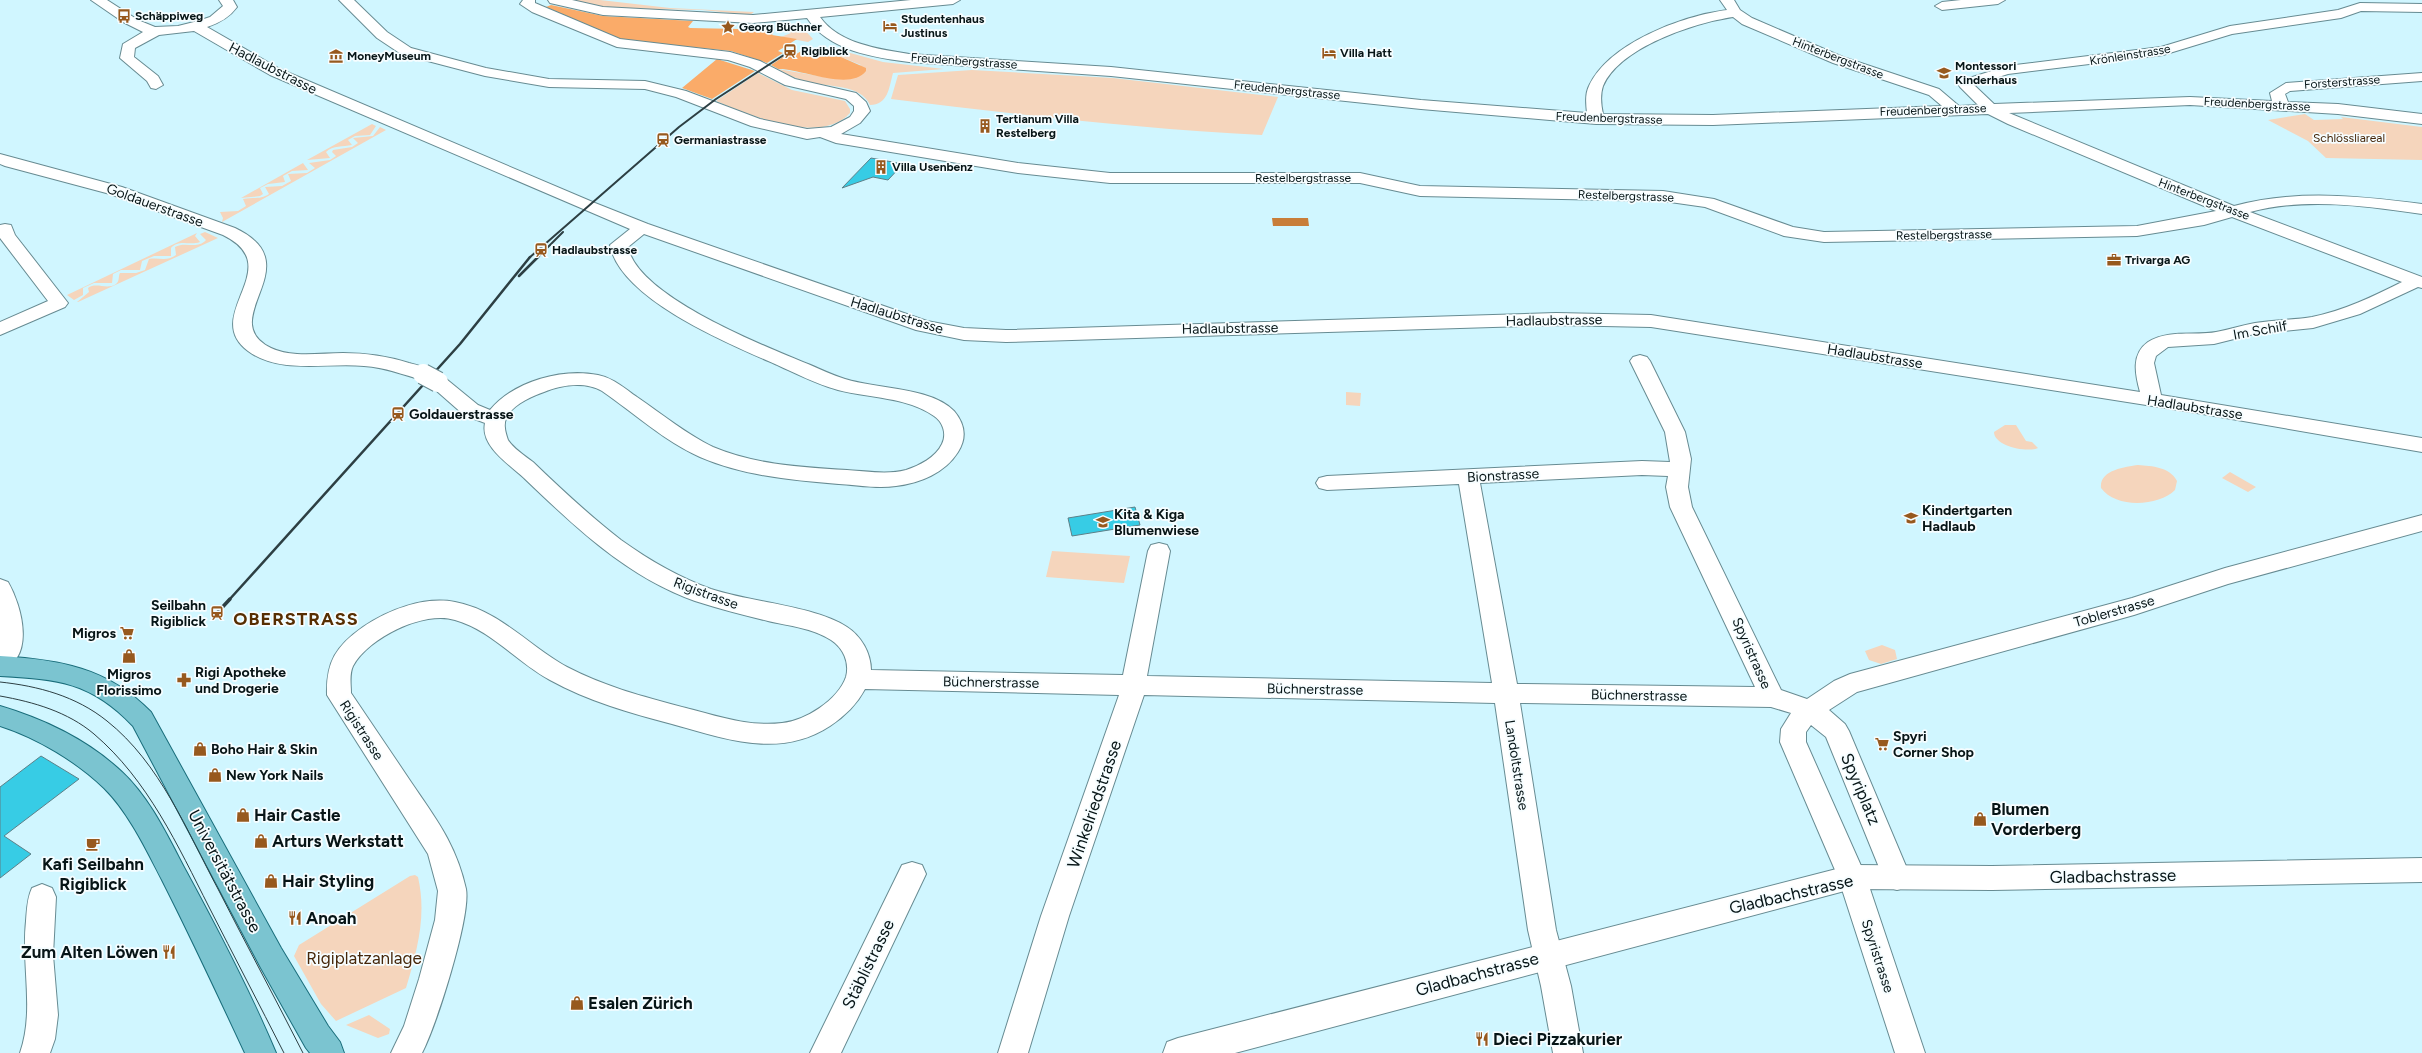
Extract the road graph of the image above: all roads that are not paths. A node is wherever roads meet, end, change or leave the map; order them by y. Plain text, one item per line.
1 (98, 0) edge
2 (226, 0) edge
3 (346, 0) edge
4 (529, 0) edge
5 (555, 0) edge
6 (953, 0) edge
7 (1998, 0) edge
8 (784, 4) dead end
9 (1732, 4) edge
10 (2354, 4) edge
11 (1942, 6) dead end
12 (2422, 8) edge
13 (812, 15) junction
14 (778, 18) junction
15 (195, 26) junction
16 (157, 30) junction
17 (2422, 77) edge
18 (156, 85) dead end
19 (2281, 104) junction
20 (1989, 108) junction
21 (1954, 109) junction
22 (1596, 119) junction
23 (2422, 119) edge
24 (825, 134) junction
25 (0, 160) edge
26 (2422, 209) edge
27 (2232, 212) junction
28 (642, 228) junction
29 (5, 229) dead end
30 (2420, 282) edge
31 (0, 329) edge
32 (1640, 361) dead end
33 (2153, 400) junction
34 (495, 419) junction
35 (2422, 445) edge
36 (1679, 469) junction
37 (1468, 477) junction
38 (1327, 483) dead end
39 (2422, 522) edge
40 (1159, 551) dead end
41 (0, 588) edge
42 (0, 661) edge
43 (0, 666) edge
44 (858, 678) junction
45 (1134, 686) junction
46 (1506, 694) junction
47 (1772, 697) junction
48 (1811, 710) junction
49 (0, 716) edge
50 (2422, 870) edge
51 (912, 874) dead end
52 (1852, 877) junction
53 (1897, 878) junction
54 (42, 896) dead end
55 (1548, 955) junction
56 (35, 1053) edge
57 (261, 1053) edge
58 (329, 1053) edge
59 (406, 1053) edge
60 (824, 1053) edge
61 (1013, 1053) edge
62 (1178, 1053) edge
63 (1568, 1053) edge
64 (1910, 1053) edge

1 - 16 street
2 - 15 street
3 - 24 street
4 - 24 street
5 - 14 street
6 - 13 street
7 - 11 street
8 - 14 street
9 - 21 street, Hinterbergstrasse
9 - 22 street
10 - 12 street
10 - 20 street, Krönleinstrasse
13 - 14 street
13 - 22 street, Freudenbergstrasse
15 - 16 street
15 - 28 street, Hadlaubstrasse
16 - 18 street
17 - 19 street, Forsterstrasse
19 - 20 street, Freudenbergstrasse
19 - 23 street, Freudenbergstrasse
20 - 21 street, Freudenbergstrasse
20 - 27 street, Hinterbergstrasse
21 - 22 street, Freudenbergstrasse
24 - 27 street, Restelbergstrasse
25 - 34 street, Goldauerstrasse
26 - 27 street, Restelbergstrasse
27 - 30 street, Hinterbergstrasse
28 - 33 street, Hadlaubstrasse
28 - 34 street
29 - 31 street
30 - 33 street, Im Schilf
32 - 36 street, Spyristrasse
33 - 35 street, Hadlaubstrasse
34 - 44 street, Rigistrasse
36 - 37 street, Bionstrasse
36 - 47 street, Spyristrasse
37 - 38 street, Bionstrasse
37 - 46 street, Landoltstrasse
39 - 48 street, Toblerstrasse
40 - 45 street, Winkelriedstrasse
41 - 42 street
43 - 58 main road, Universitätstrasse
44 - 45 street, Büchnerstrasse
44 - 59 street, Rigistrasse
45 - 46 street, Büchnerstrasse
45 - 61 street, Winkelriedstrasse
46 - 47 street, Büchnerstrasse
46 - 55 street, Landoltstrasse
47 - 48 street, Spyristrasse
48 - 52 street, Spyristrasse
48 - 53 street, Spyriplatz
49 - 57 main road
50 - 53 street, Gladbachstrasse
51 - 60 street, Stäblistrasse
52 - 53 street, Gladbachstrasse
52 - 55 street, Gladbachstrasse
52 - 64 street, Spyristrasse
54 - 56 street
55 - 62 street, Gladbachstrasse
55 - 63 street, Landoltstrasse

